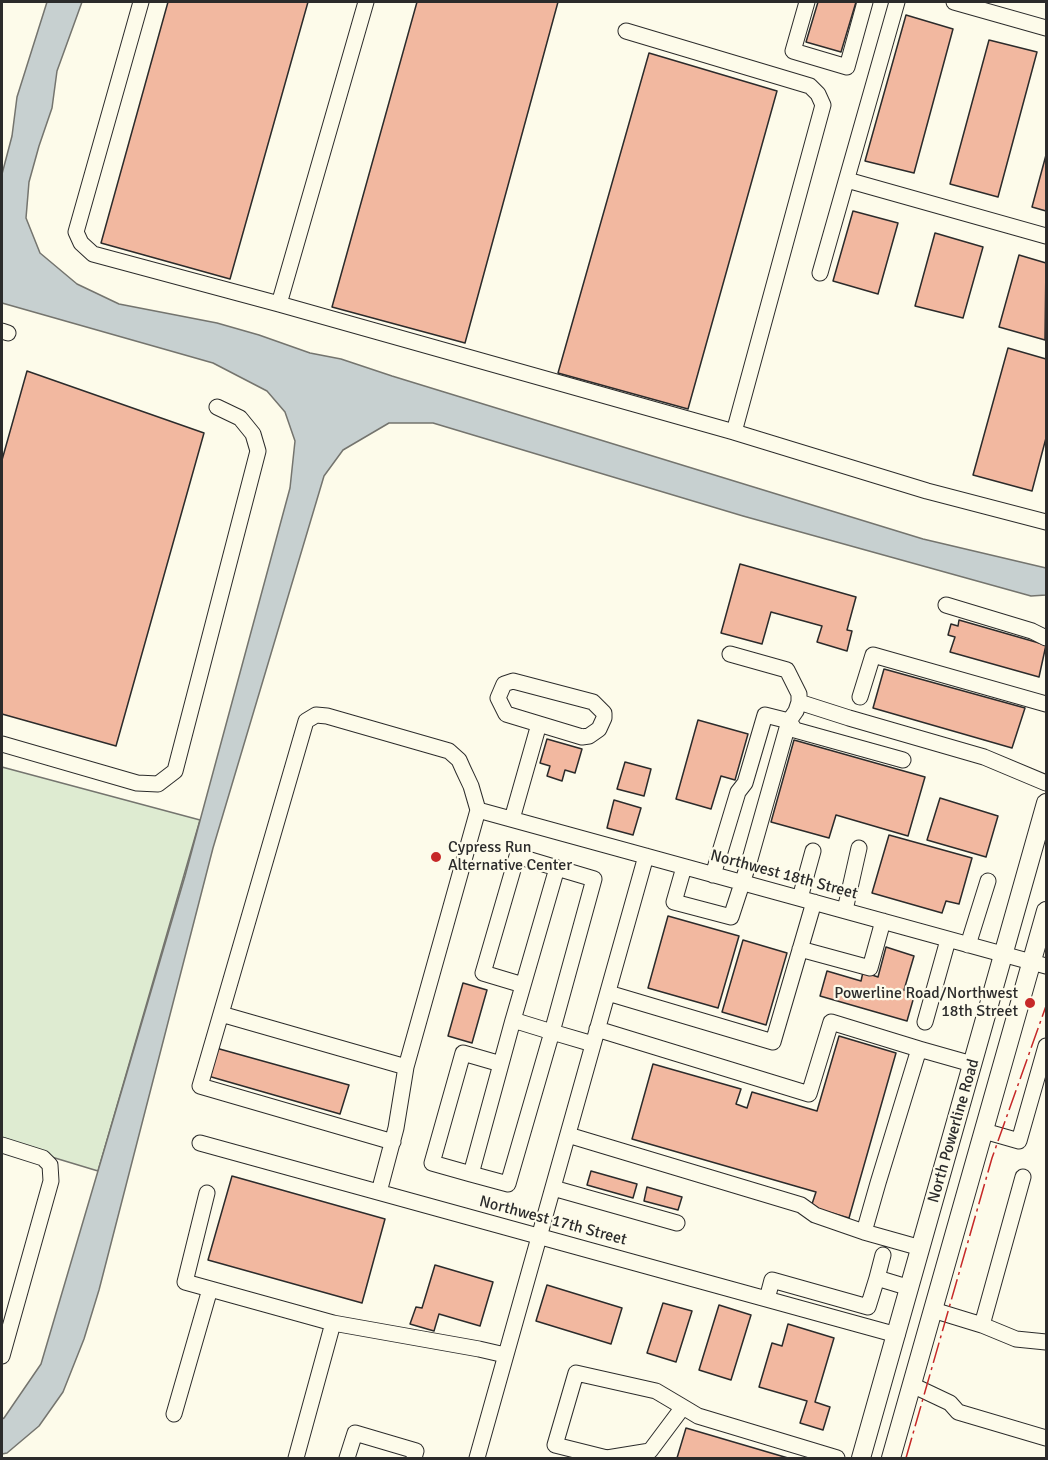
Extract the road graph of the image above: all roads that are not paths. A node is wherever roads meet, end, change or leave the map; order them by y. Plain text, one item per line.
1 (141, 2) edge
2 (366, 2) edge
3 (807, 2) edge
4 (865, 2) edge
5 (897, 2) edge
6 (954, 2) edge
7 (1047, 28) edge
8 (626, 31) dead end
9 (847, 180) junction
10 (1047, 236) edge
11 (820, 273) dead end
12 (279, 304) junction
13 (217, 407) dead end
14 (734, 432) junction
15 (1047, 522) edge
16 (946, 605) dead end
17 (1047, 638) edge
18 (730, 654) dead end
19 (860, 697) dead end
20 (799, 702) junction
21 (1047, 704) edge
22 (789, 721) junction
23 (539, 724) junction
24 (2, 744) edge
25 (903, 760) dead end
26 (1047, 783) edge
27 (1047, 803) edge
28 (478, 810) junction
29 (512, 819) junction
30 (859, 848) dead end
31 (813, 851) dead end
32 (646, 856) junction
33 (684, 867) junction
34 (557, 868) junction
35 (713, 874) junction
36 (988, 881) dead end
37 (741, 882) junction
38 (807, 900) junction
39 (845, 910) junction
40 (1047, 911) edge
41 (884, 921) junction
42 (948, 940) junction
43 (968, 945) junction
44 (800, 949) junction
45 (1003, 955) junction
46 (1039, 965) edge
47 (523, 985) junction
48 (608, 993) junction
49 (221, 1014) junction
50 (513, 1020) junction
51 (925, 1022) dead end
52 (552, 1032) junction
53 (595, 1036) junction
54 (1047, 1046) edge
55 (919, 1049) junction
56 (501, 1064) junction
57 (972, 1064) junction
58 (406, 1067) junction
59 (984, 1131) junction
60 (568, 1135) junction
61 (393, 1142) junction
62 (200, 1143) dead end
63 (2, 1145) edge
64 (471, 1174) junction
65 (1023, 1177) dead end
66 (552, 1188) junction
67 (379, 1192) junction
68 (207, 1193) dead end
69 (677, 1223) dead end
70 (864, 1232) junction
71 (539, 1235) junction
72 (921, 1248) junction
73 (883, 1255) dead end
74 (877, 1278) junction
75 (210, 1289) junction
76 (908, 1293) junction
77 (767, 1299) junction
78 (933, 1310) junction
79 (333, 1323) junction
80 (982, 1325) junction
81 (897, 1335) junction
82 (1047, 1342) edge
83 (923, 1345) junction
84 (506, 1355) junction
85 (2, 1356) edge
86 (912, 1385) junction
87 (683, 1407) junction
88 (174, 1414) dead end
89 (1047, 1438) edge
90 (801, 1453) edge
91 (296, 1458) edge
92 (347, 1458) edge
93 (414, 1458) edge
94 (477, 1458) edge
95 (837, 1458) edge
96 (861, 1458) edge
97 (891, 1458) edge

1 - 12 street
2 - 12 street
3 - 4 street
5 - 9 street
6 - 7 street
8 - 14 street
9 - 10 street
9 - 11 street
12 - 14 street
13 - 24 street
14 - 15 street
16 - 17 street
18 - 20 street
19 - 21 street
20 - 22 street
20 - 26 street
22 - 25 street
22 - 35 street
22 - 37 street
23 - 23 street
23 - 29 street
27 - 45 main road, North Powerline Road
28 - 29 street, Northwest 18th Street
28 - 49 street
28 - 58 street
29 - 32 street, Northwest 18th Street
30 - 39 street
31 - 38 street
32 - 33 street, Northwest 18th Street
32 - 48 street
33 - 35 street, Northwest 18th Street
33 - 37 street
34 - 47 street
34 - 47 street
34 - 52 street
35 - 37 street, Northwest 18th Street
36 - 43 street
37 - 38 street, Northwest 18th Street
38 - 39 street, Northwest 18th Street
38 - 44 street
39 - 41 street, Northwest 18th Street
40 - 46 main road, North Powerline Road
41 - 42 street, Northwest 18th Street
41 - 44 street
42 - 43 street, Northwest 18th Street
42 - 51 street
43 - 45 street, Northwest 18th Street
44 - 48 street
45 - 46 street, Northwest 18th Street
45 - 57 main road, North Powerline Road
46 - 59 main road, North Powerline Road
47 - 50 street
48 - 53 street
49 - 58 street
49 - 61 street
50 - 52 street
50 - 56 street
52 - 53 street
52 - 64 street
53 - 55 street
53 - 60 street
54 - 59 street
55 - 57 street
55 - 70 street
56 - 64 street
56 - 64 street
57 - 72 main road, North Powerline Road
58 - 61 street
59 - 78 main road, North Powerline Road
60 - 66 street
60 - 70 street
61 - 67 street
62 - 67 street, Northwest 17th Street
63 - 85 street
65 - 80 street
66 - 69 street
66 - 71 street
67 - 71 street, Northwest 17th Street
68 - 75 street
70 - 72 street
71 - 77 street, Northwest 17th Street
71 - 84 street
72 - 76 main road, North Powerline Road
73 - 74 street
74 - 76 street
74 - 77 street
75 - 79 street
75 - 88 street
76 - 81 main road, North Powerline Road
76 - 83 main road
77 - 81 street, Northwest 17th Street
78 - 80 street
78 - 83 main road, North Powerline Road
79 - 84 street
79 - 91 street
80 - 82 street
81 - 86 main road
81 - 96 main road, North Powerline Road
83 - 86 main road, North Powerline Road
84 - 94 street
86 - 89 street
86 - 97 main road, North Powerline Road
87 - 87 street
87 - 90 street
90 - 95 street
92 - 93 street

